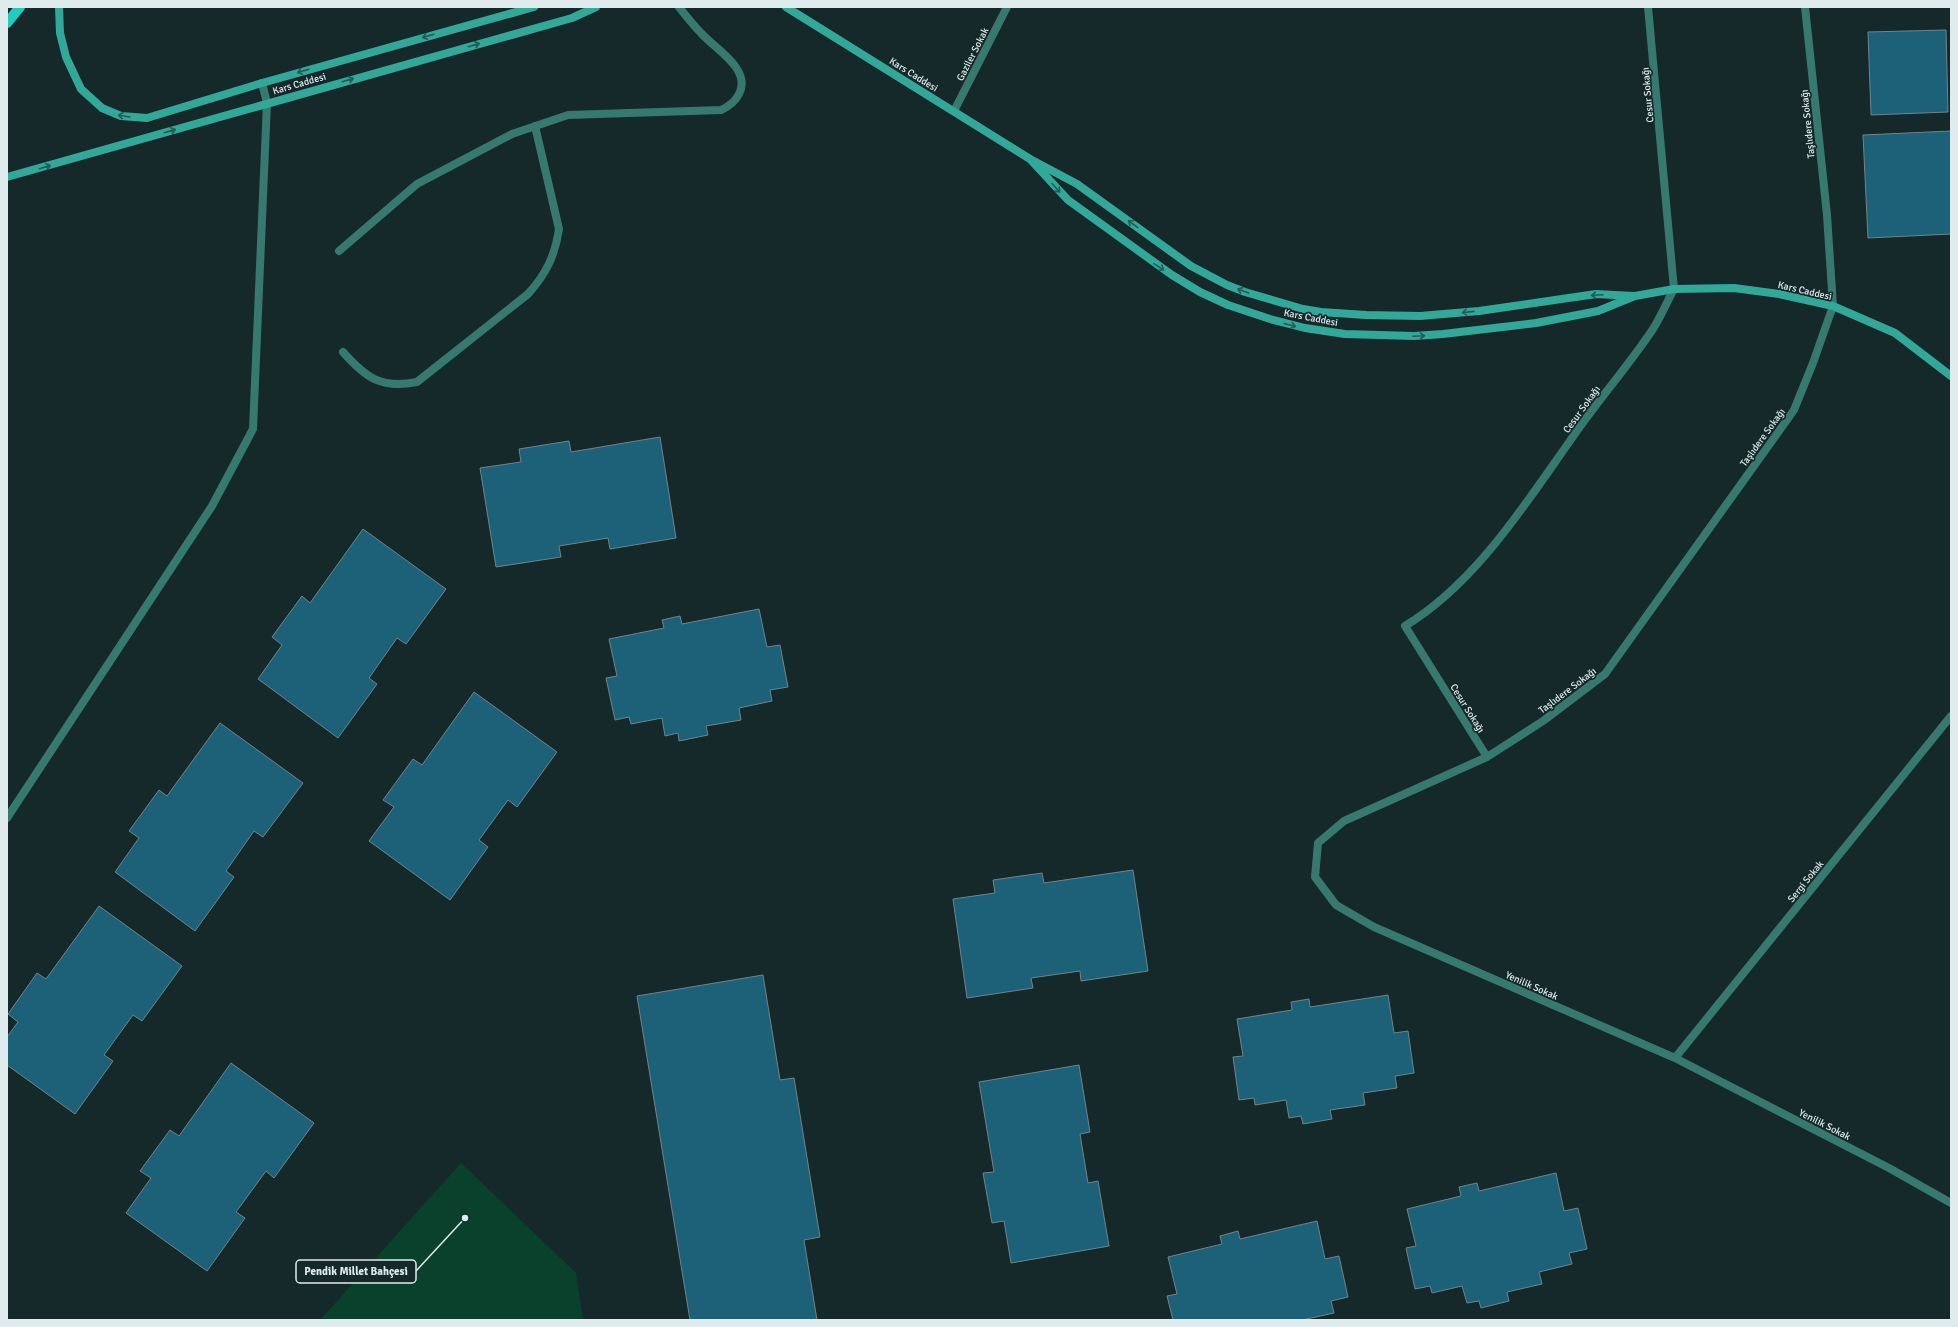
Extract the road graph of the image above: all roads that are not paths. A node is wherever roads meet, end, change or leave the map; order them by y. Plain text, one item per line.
1 (20, 7) edge
2 (59, 7) edge
3 (534, 7) edge
4 (596, 7) edge
5 (679, 7) edge
6 (786, 7) edge
7 (1008, 7) edge
8 (1648, 7) edge
9 (1805, 7) edge
10 (7, 23) edge
11 (262, 82) junction
12 (267, 103) junction
13 (954, 111) junction
14 (535, 126) junction
15 (1030, 159) junction
16 (7, 177) edge
17 (339, 251) dead end
18 (1674, 288) junction
19 (1635, 296) junction
20 (1833, 306) junction
21 (343, 352) dead end
22 (1951, 376) edge
23 (1951, 716) edge
24 (1487, 757) junction
25 (7, 818) edge
26 (1674, 1058) junction
27 (1950, 1200) edge

1 - 10 main road
11 -> 2 street, Kars Caddesi
3 -> 11 street, Kars Caddesi
12 -> 4 street, Kars Caddesi
5 - 14 street
6 - 13 street, Kars Caddesi
7 - 13 street, Gaziler Sokak
8 - 18 street, Cesur Sokağı
9 - 20 street, Taşlıdere Sokağı
11 - 12 street
16 -> 12 street, Kars Caddesi
12 - 25 street
13 - 15 street, Kars Caddesi
14 - 17 street
14 - 21 street
19 -> 15 street, Kars Caddesi
15 -> 19 street, Kars Caddesi
18 - 19 street, Kars Caddesi
18 - 20 street, Kars Caddesi
18 - 24 street, Cesur Sokağı
20 - 22 street, Kars Caddesi
20 - 24 street, Taşlıdere Sokağı
23 - 26 street, Sergi Sokak
24 - 26 street, Yenilik Sokak
26 - 27 street, Yenilik Sokak

